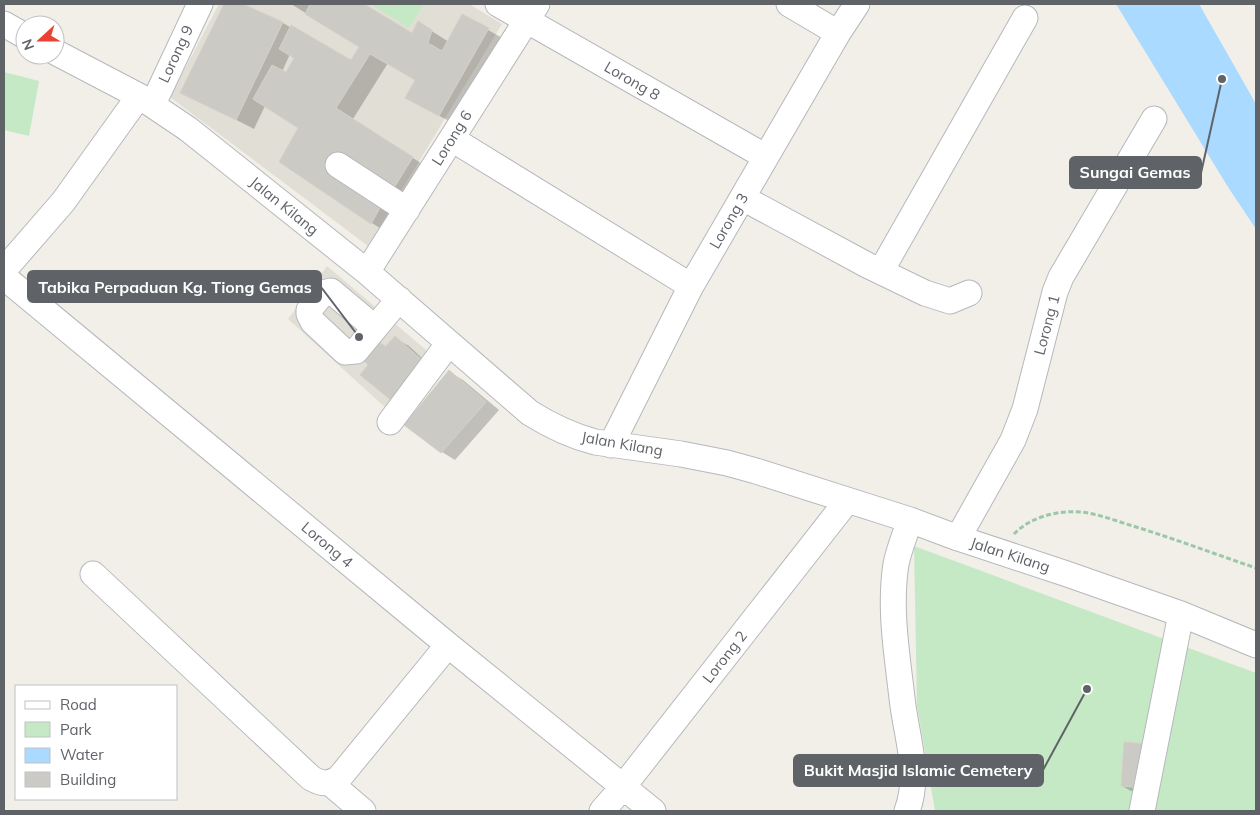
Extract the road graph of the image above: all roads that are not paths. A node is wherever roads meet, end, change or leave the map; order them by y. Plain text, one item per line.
1 (200, 4) edge
2 (498, 4) edge
3 (790, 4) edge
4 (857, 4) edge
5 (532, 12) edge
6 (1025, 18) dead end
7 (4, 24) edge
8 (15, 30) edge
9 (838, 33) junction
10 (65, 57) edge
11 (146, 100) junction
12 (1154, 119) dead end
13 (452, 139) junction
14 (766, 157) junction
15 (338, 165) dead end
16 (743, 198) junction
17 (407, 210) junction
18 (4, 270) edge
19 (881, 271) junction
20 (367, 272) junction
21 (4, 276) edge
22 (691, 286) junction
23 (968, 293) dead end
24 (399, 299) junction
25 (375, 328) dead end
26 (450, 343) junction
27 (390, 422) dead end
28 (611, 444) junction
29 (847, 502) junction
30 (910, 520) junction
31 (958, 538) junction
32 (93, 574) dead end
33 (1181, 614) junction
34 (448, 645) junction
35 (1256, 645) edge
36 (330, 784) junction
37 (622, 788) junction
38 (363, 811) edge
39 (602, 811) edge
40 (653, 811) edge
41 (906, 811) edge
42 (1142, 811) edge

1 - 11 street, Lorong 9
2 - 5 street, Lorong 8
3 - 9 street
4 - 9 street, Lorong 3
5 - 13 street, Lorong 6
5 - 14 street, Lorong 8
6 - 19 street
7 - 8 street
9 - 14 street, Lorong 3
10 - 11 street, Jalan Kilang
11 - 18 street, Lorong 9
11 - 20 street, Jalan Kilang
12 - 31 street, Lorong 1
13 - 17 street, Lorong 6
13 - 22 street
14 - 16 street, Lorong 3
15 - 17 street
16 - 19 street
16 - 22 street, Lorong 3
17 - 20 street, Lorong 6
19 - 23 street
20 - 24 street, Jalan Kilang
21 - 34 street, Lorong 4
22 - 28 street, Lorong 3
24 - 25 street
24 - 26 street, Jalan Kilang
26 - 27 street
26 - 28 street, Jalan Kilang
28 - 29 street, Jalan Kilang
29 - 30 street, Jalan Kilang
29 - 37 street, Lorong 2
30 - 31 street, Jalan Kilang
30 - 41 street
31 - 33 street, Jalan Kilang
32 - 36 street
33 - 35 street, Jalan Kilang
33 - 42 street
34 - 36 street
34 - 37 street, Lorong 4
36 - 38 street
37 - 39 street, Lorong 2
37 - 40 street, Lorong 4

